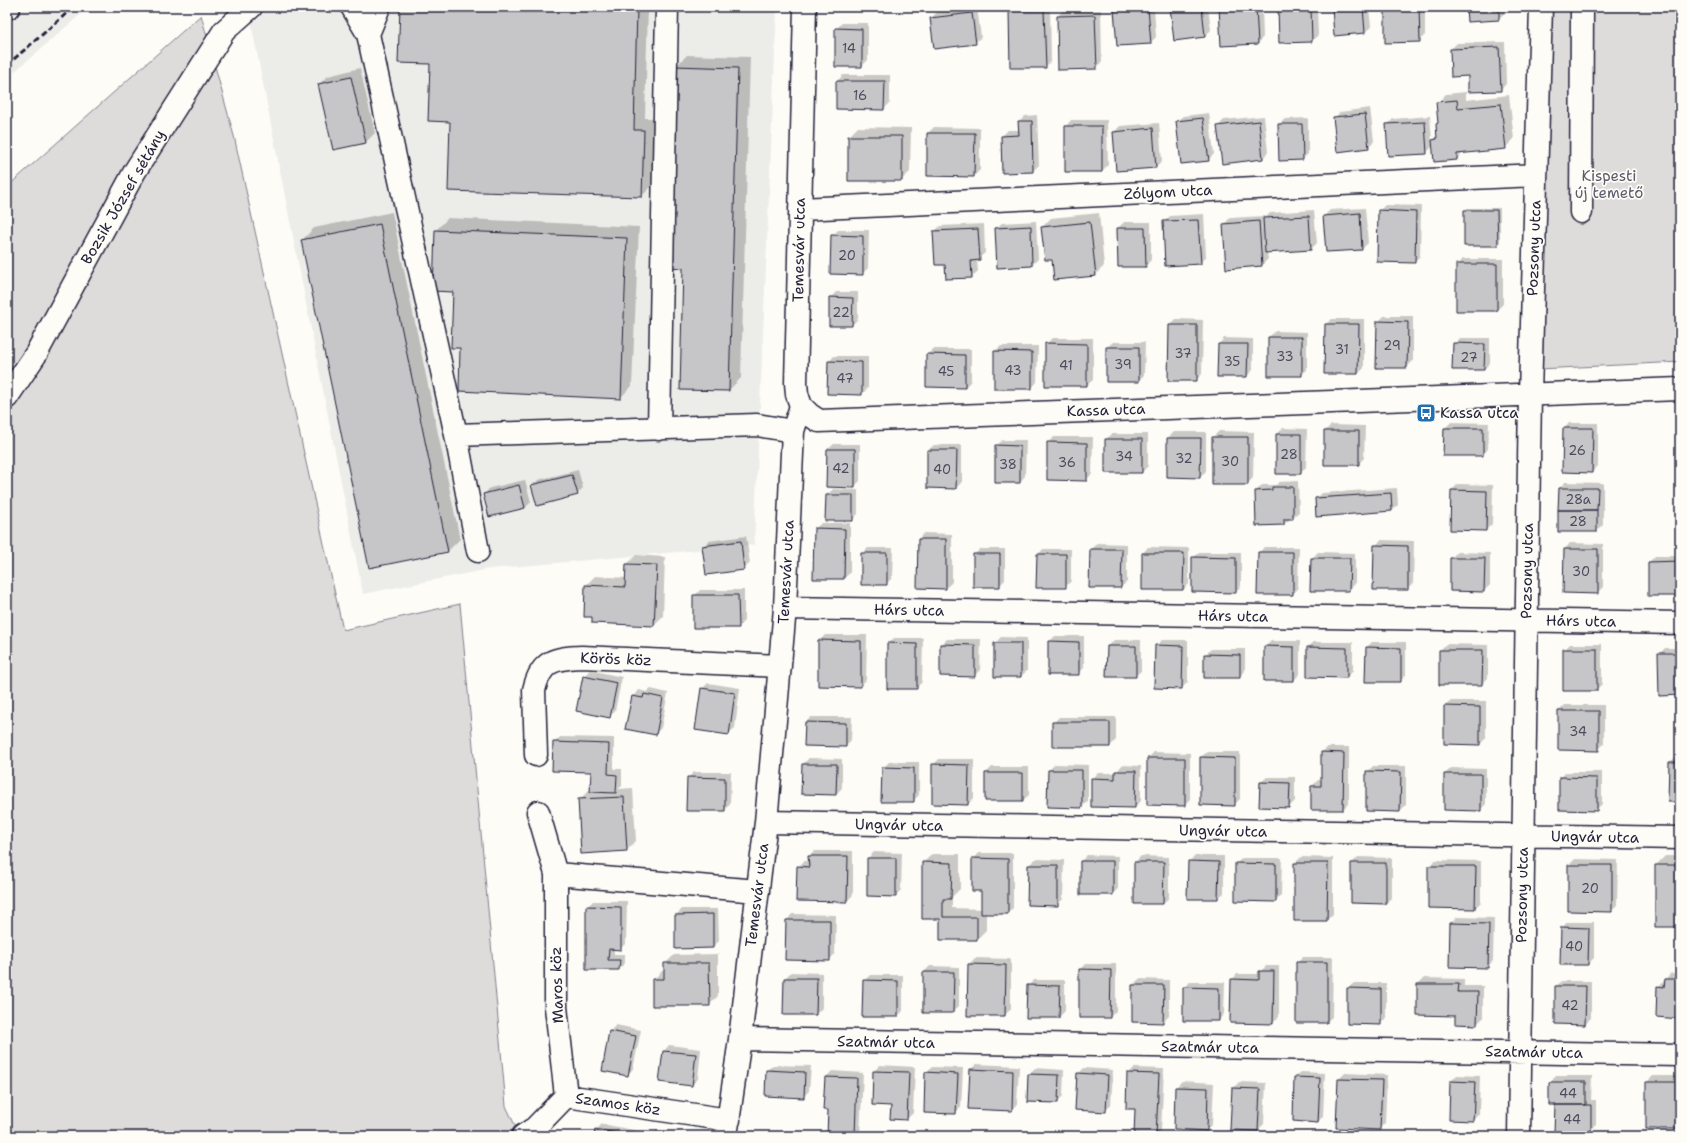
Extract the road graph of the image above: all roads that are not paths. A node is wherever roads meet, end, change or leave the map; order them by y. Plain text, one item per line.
1 (251, 7) edge
2 (352, 7) edge
3 (379, 7) edge
4 (667, 7) edge
5 (805, 7) edge
6 (1541, 7) edge
7 (1582, 7) edge
8 (368, 34) junction
9 (1536, 174) junction
10 (800, 209) junction
11 (1581, 212) dead end
12 (1680, 389) edge
13 (1530, 394) junction
14 (7, 397) edge
15 (801, 406) junction
16 (659, 429) junction
17 (793, 431) junction
18 (456, 435) junction
19 (478, 551) dead end
20 (785, 608) junction
21 (1527, 621) junction
22 (1680, 623) edge
23 (780, 666) junction
24 (536, 755) dead end
25 (538, 812) dead end
26 (766, 822) junction
27 (1523, 836) junction
28 (1680, 838) edge
29 (556, 874) junction
30 (758, 891) junction
31 (740, 1040) junction
32 (1520, 1051) junction
33 (1680, 1055) edge
34 (566, 1096) junction
35 (728, 1128) edge
36 (523, 1136) edge
37 (1519, 1136) edge

1 - 14 street, Bozsik József sétány
2 - 8 street
3 - 8 street
4 - 16 street
5 - 10 street, Temesvár utca
6 - 9 street, Pozsony utca
7 - 11 street
8 - 18 street
9 - 10 street, Zólyom utca
9 - 13 street, Pozsony utca
10 - 15 street, Temesvár utca
12 - 13 street, Kassa utca
13 - 15 street, Kassa utca
13 - 21 street, Pozsony utca
15 - 17 street, Temesvár utca
16 - 17 street
16 - 18 street
17 - 20 street, Temesvár utca
18 - 19 street
20 - 21 street, Hárs utca
20 - 23 street, Temesvár utca
21 - 22 street, Hárs utca
21 - 27 street, Pozsony utca
23 - 24 street, Körös köz
23 - 26 street, Temesvár utca
25 - 29 street, Maros köz
26 - 27 street, Ungvár utca
26 - 30 street, Temesvár utca
27 - 28 street, Ungvár utca
27 - 32 street, Pozsony utca
29 - 30 street
29 - 34 street, Maros köz
30 - 31 street, Temesvár utca
31 - 32 street, Szatmár utca
31 - 35 street, Temesvár utca
32 - 33 street, Szatmár utca
32 - 37 street, Pozsony utca
34 - 35 street, Szamos köz
34 - 36 street, Szamos köz

